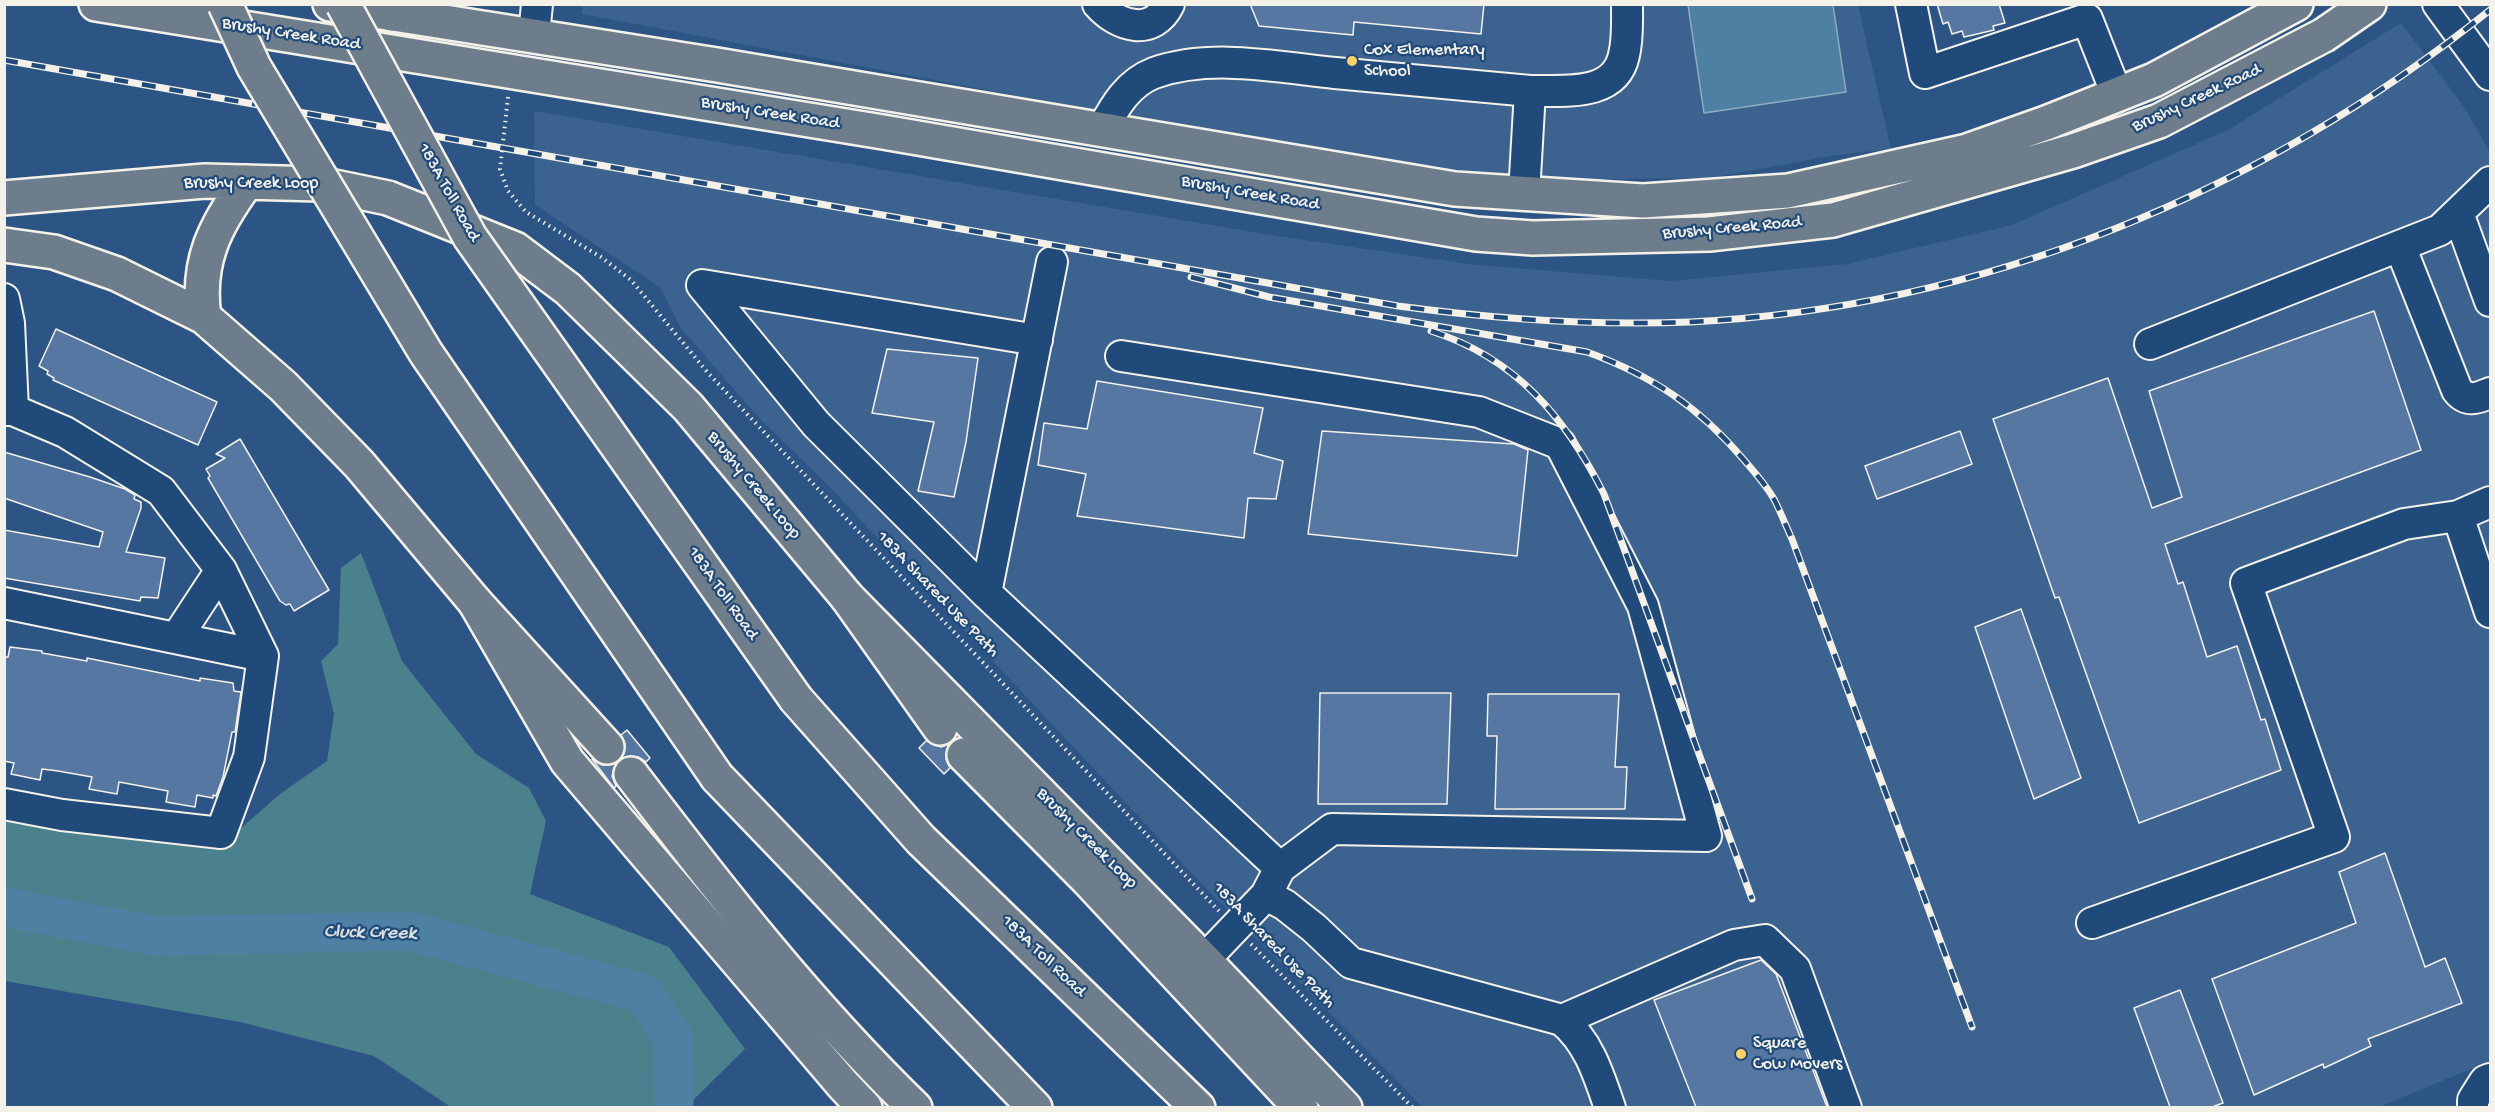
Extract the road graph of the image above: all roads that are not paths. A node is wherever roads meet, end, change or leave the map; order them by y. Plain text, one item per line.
1 (96, 4) edge
2 (330, 4) edge
3 (343, 4) edge
4 (1098, 4) edge
5 (1169, 4) edge
6 (1628, 4) edge
7 (1911, 4) edge
8 (2296, 4) edge
9 (2369, 4) edge
10 (2438, 4) edge
11 (232, 16) edge
12 (392, 17) edge
13 (535, 20) edge
14 (2490, 75) edge
15 (583, 84) junction
16 (1530, 91) junction
17 (2117, 95) junction
18 (1103, 128) junction
19 (883, 132) junction
20 (247, 182) junction
21 (2490, 182) edge
22 (1524, 194) junction
23 (4, 198) edge
24 (2458, 213) junction
25 (4, 245) edge
26 (2400, 246) junction
27 (1052, 262) dead end
28 (4, 299) edge
29 (2490, 301) edge
30 (204, 317) junction
31 (1037, 340) junction
32 (2150, 344) dead end
33 (1121, 356) dead end
34 (2490, 393) edge
35 (8, 410) edge
36 (2490, 502) edge
37 (2458, 516) junction
38 (221, 570) junction
39 (986, 592) junction
40 (847, 597) junction
41 (475, 602) junction
42 (4, 603) edge
43 (2490, 612) edge
44 (177, 637) junction
45 (263, 656) junction
46 (940, 728) dead end
47 (607, 747) dead end
48 (964, 755) dead end
49 (630, 774) dead end
50 (4, 804) edge
51 (1280, 868) junction
52 (1266, 895) junction
53 (2092, 923) dead end
54 (1204, 960) junction
55 (1562, 1020) junction
56 (2490, 1079) edge
57 (865, 1107) edge
58 (915, 1107) edge
59 (1035, 1107) edge
60 (1198, 1107) edge
61 (1301, 1107) edge
62 (1345, 1107) edge
63 (1610, 1107) edge
64 (1846, 1107) edge
65 (2473, 1107) edge

1 - 11 main road, Brushy Creek Road
2 - 12 main road, Brushy Creek Road
3 - 60 main road, 183A Toll Road, bridge
4 - 5 street
6 - 16 street
7 - 17 street
8 - 17 main road, Brushy Creek Road
9 - 19 main road, Brushy Creek Road
10 - 14 street
11 - 12 main road
11 - 15 main road, Brushy Creek Road
11 - 59 main road, bridge
12 - 13 main road, Brushy Creek Road
13 - 15 main road
13 - 18 main road, Brushy Creek Road
15 - 19 main road, Brushy Creek Road
16 - 18 street
16 - 22 street
17 - 22 main road, Brushy Creek Road
18 - 22 main road, Brushy Creek Road
19 - 22 main road
20 - 23 main road, Brushy Creek Loop
20 - 30 main road
20 - 40 main road, Brushy Creek Loop
21 - 24 street
24 - 26 street
24 - 29 street
25 - 30 main road
26 - 32 street
26 - 34 street
27 - 31 street
28 - 35 street
30 - 41 main road
31 - 39 street
31 - 39 street
33 - 51 street
35 - 38 street
36 - 37 street
37 - 43 street
37 - 53 street
38 - 44 street
38 - 45 street
39 - 51 street
40 - 46 main road
40 - 54 main road, Brushy Creek Loop
41 - 47 main road
41 - 57 main road
42 - 44 street
44 - 45 street
45 - 50 street
48 - 61 main road
49 - 58 main road
51 - 52 street
52 - 54 street
52 - 55 street
54 - 62 main road, Brushy Creek Loop
55 - 63 street
55 - 64 street
56 - 65 street

